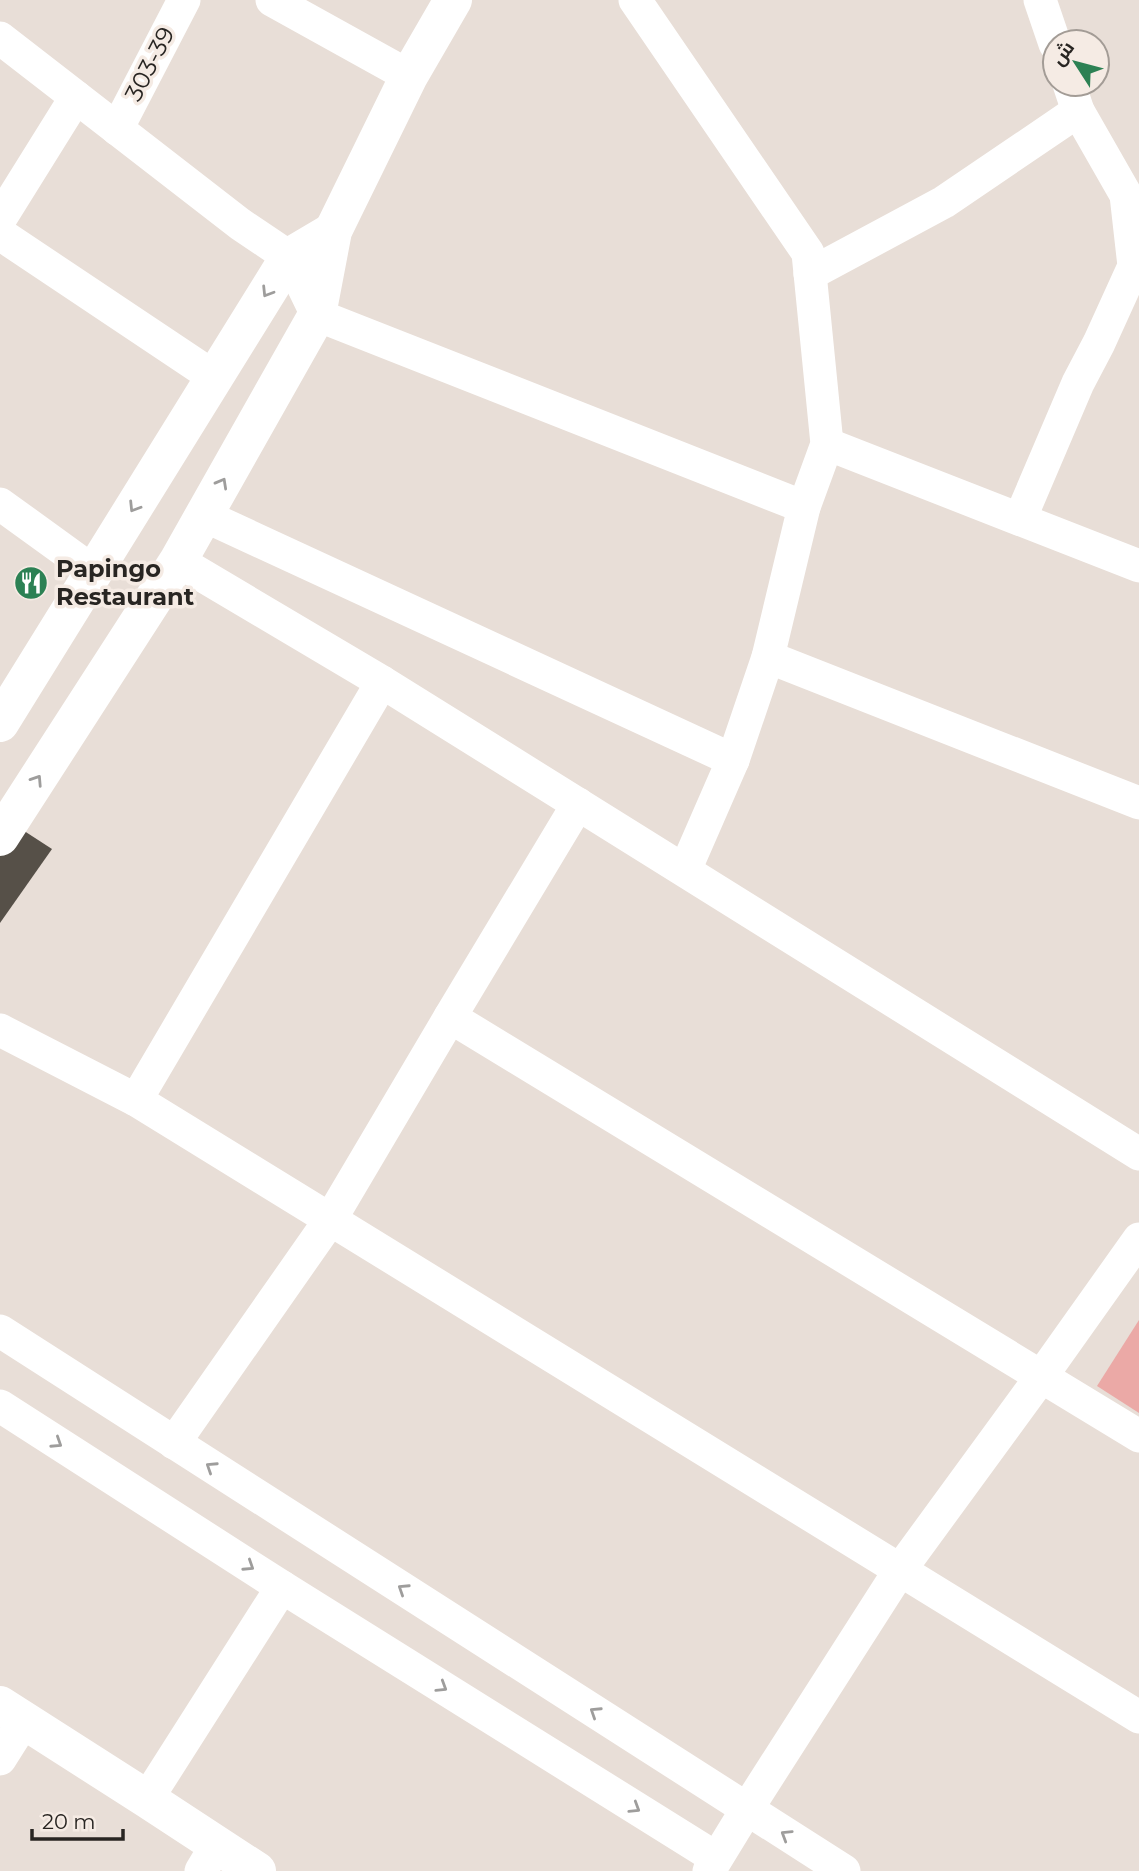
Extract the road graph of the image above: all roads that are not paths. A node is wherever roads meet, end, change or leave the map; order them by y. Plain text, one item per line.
1 (184, 0) edge
2 (272, 0) edge
3 (453, 0) edge
4 (635, 0) edge
5 (1040, 0) edge
6 (1050, 28) edge
7 (0, 38) edge
8 (409, 76) junction
9 (76, 97) junction
10 (1072, 98) edge
11 (1074, 98) edge
12 (117, 128) junction
13 (1132, 189) edge
14 (0, 219) edge
15 (333, 231) junction
16 (0, 234) edge
17 (289, 257) junction
18 (810, 274) junction
19 (317, 315) junction
20 (215, 377) junction
21 (827, 444) junction
22 (0, 504) edge
23 (804, 507) junction
24 (203, 515) junction
25 (1020, 519) junction
26 (178, 561) junction
27 (1139, 566) edge
28 (94, 572) junction
29 (768, 657) junction
30 (383, 682) junction
31 (0, 723) edge
32 (733, 760) junction
33 (1139, 803) edge
34 (578, 804) junction
35 (0, 837) edge
36 (685, 870) junction
37 (450, 1017) junction
38 (0, 1030) edge
39 (136, 1100) junction
40 (1139, 1154) edge
41 (330, 1220) junction
42 (1139, 1239) edge
43 (0, 1331) edge
44 (1041, 1377) junction
45 (0, 1406) edge
46 (1139, 1436) edge
47 (174, 1443) junction
48 (900, 1570) junction
49 (282, 1587) junction
50 (12, 1713) edge
51 (1139, 1717) edge
52 (0, 1759) edge
53 (147, 1799) junction
54 (747, 1809) junction
55 (209, 1858) edge
56 (713, 1865) edge
57 (257, 1871) edge
58 (844, 1871) edge

1 - 12 street, 303-39
2 - 8 street
3 - 8 main road
4 - 18 street
5 - 6 street
7 - 9 street
8 - 15 main road
9 - 12 street
9 - 14 street
10 - 18 street
11 - 13 street
12 - 17 street
13 - 25 street
15 - 17 main road
15 - 19 main road
16 - 20 street
17 - 19 street
17 -> 20 main road
18 - 21 street
19 - 23 street
24 -> 19 main road
20 -> 28 main road
21 - 23 street
21 - 25 street
22 - 28 street
23 - 29 street
24 - 26 main road
24 - 32 street
25 - 27 street
26 - 30 street
35 -> 26 main road
28 - 31 main road
29 - 32 street
29 - 33 street
30 - 34 street
30 - 39 street
32 - 36 street
34 - 36 street
34 - 37 street
36 - 40 street
37 - 41 street
37 - 44 street
38 - 39 street
39 - 41 street
41 - 47 street
41 - 48 street
42 - 44 street
43 - 47 street
44 - 46 street
44 - 48 street
45 -> 49 street
54 -> 47 street
48 - 51 street
48 - 54 street
49 - 53 street
49 -> 56 street
50 - 52 street
50 - 53 main road
53 - 55 main road
54 - 56 street
58 -> 54 street
55 - 57 main road

